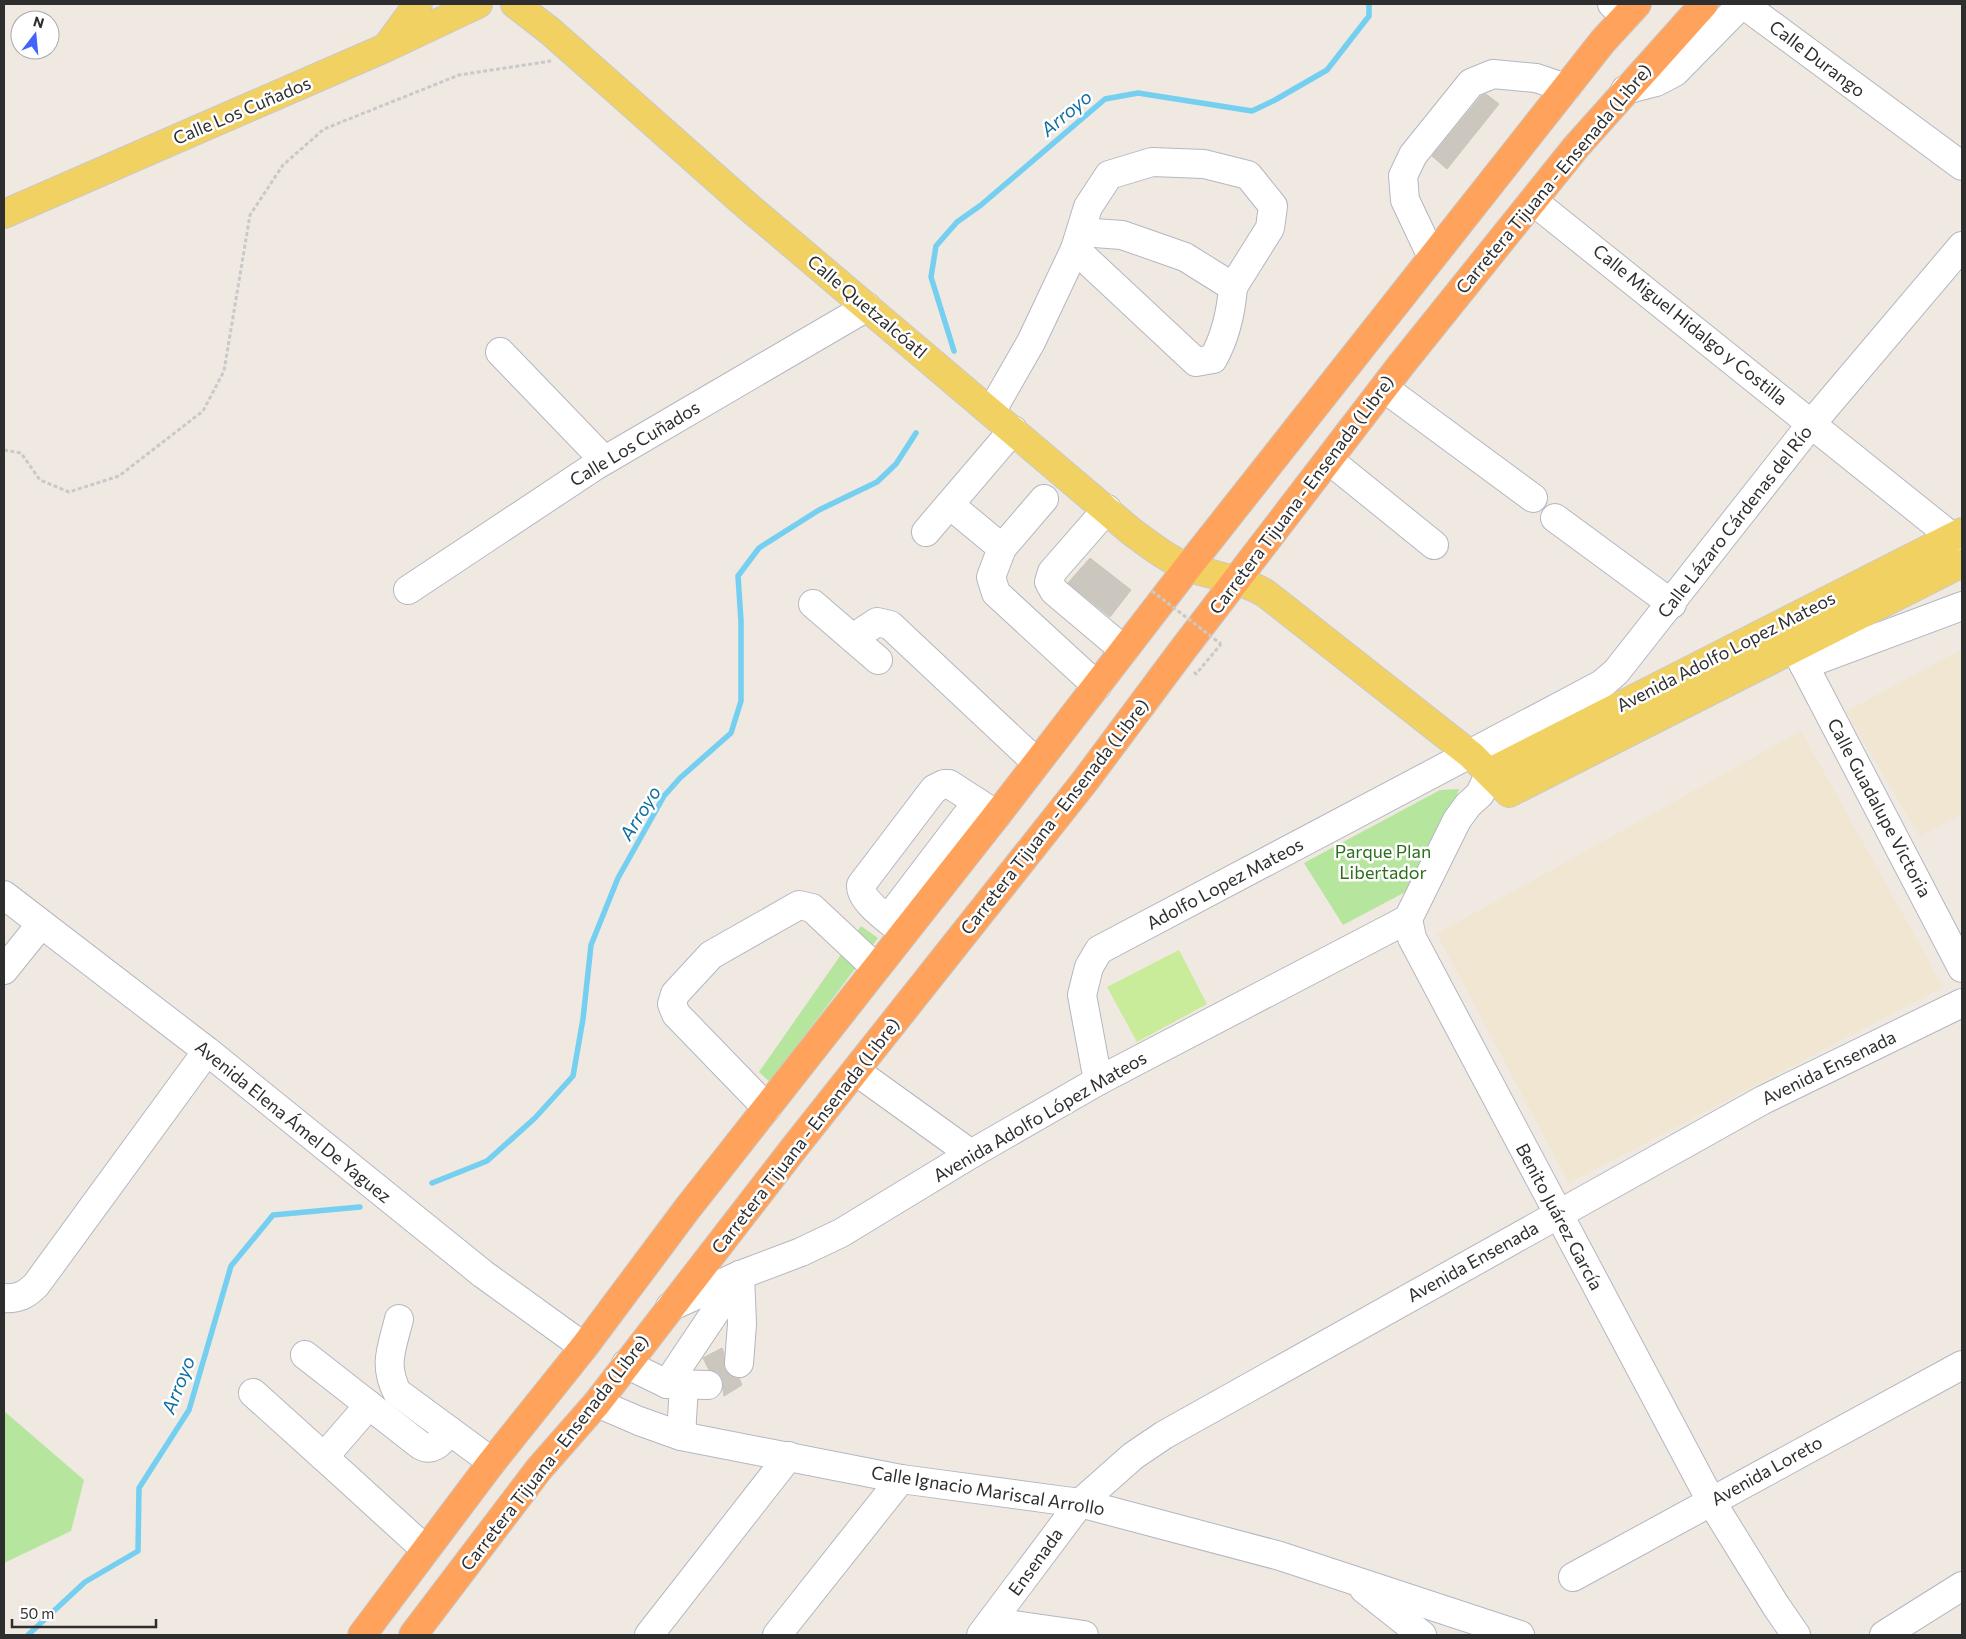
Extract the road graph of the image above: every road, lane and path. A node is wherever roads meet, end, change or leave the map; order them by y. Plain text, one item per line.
1 (418, 4) edge
2 (478, 4) edge
3 (515, 4) edge
4 (1704, 4) edge
5 (1625, 8) edge
6 (385, 48) junction
7 (579, 57) junction
8 (1566, 88) junction
9 (1625, 90) junction
10 (1962, 166) edge
11 (1533, 201) junction
12 (4, 213) edge
13 (1078, 241) junction
14 (1962, 246) edge
15 (1432, 257) junction
16 (1233, 287) junction
17 (868, 307) junction
18 (500, 352) dead end
19 (1384, 388) junction
20 (992, 412) junction
21 (1812, 423) junction
22 (1013, 430) junction
23 (4, 450) edge
24 (604, 460) junction
25 (1329, 460) junction
26 (1533, 498) dead end
27 (1044, 499) dead end
28 (950, 505) junction
29 (1107, 509) junction
30 (1555, 518) dead end
31 (926, 532) dead end
32 (1959, 538) edge
33 (1434, 545) dead end
34 (1002, 548) junction
35 (1962, 563) edge
36 (1188, 567) junction
37 (1238, 580) junction
38 (408, 590) dead end
39 (1152, 591) dead end
40 (813, 604) dead end
41 (1672, 604) junction
42 (1962, 606) edge
43 (853, 638) junction
44 (1221, 644) dead end
45 (1124, 650) junction
46 (1800, 656) junction
47 (878, 660) dead end
48 (1097, 686) junction
49 (1037, 763) junction
50 (1480, 774) junction
51 (987, 808) junction
52 (4, 895) edge
53 (1408, 918) junction
54 (41, 924) junction
55 (896, 926) junction
56 (876, 968) junction
57 (1962, 968) edge
58 (4, 970) edge
59 (1962, 1003) edge
60 (207, 1051) junction
61 (857, 1072) junction
62 (1098, 1081) junction
63 (766, 1108) junction
64 (971, 1154) junction
65 (1558, 1214) junction
66 (740, 1275) junction
67 (4, 1298) edge
68 (670, 1307) junction
69 (399, 1319) dead end
70 (584, 1347) junction
71 (305, 1355) dead end
72 (738, 1363) dead end
73 (626, 1364) junction
74 (1962, 1365) edge
75 (686, 1385) junction
76 (253, 1393) dead end
77 (597, 1403) junction
78 (368, 1405) junction
79 (450, 1431) junction
80 (681, 1436) junction
81 (789, 1456) junction
82 (324, 1457) junction
83 (492, 1462) junction
84 (539, 1468) junction
85 (901, 1479) junction
86 (1711, 1501) junction
87 (1080, 1503) junction
88 (426, 1550) junction
89 (1573, 1577) dead end
90 (1356, 1581) junction
91 (1962, 1586) edge
92 (987, 1629) edge
93 (362, 1635) edge
94 (413, 1635) edge
95 (649, 1635) edge
96 (777, 1635) edge
97 (1084, 1635) edge
98 (1422, 1635) edge
99 (1520, 1635) edge
100 (1796, 1635) edge
101 (1884, 1635) edge

1 - 6 main road
2 - 6 main road, Calle Los Cuñados
3 - 7 main road, Calle Quetzalcóatl
4 - 9 highway, Carretera Tijuana - Ensenada (Libre)
5 - 8 highway
6 - 12 main road, Calle Los Cuñados
7 - 17 main road, Calle Quetzalcóatl
7 - 23 path
8 - 15 highway
8 - 15 street
9 - 10 street, Calle Durango
9 - 11 highway, Carretera Tijuana - Ensenada (Libre)
11 - 19 highway, Carretera Tijuana - Ensenada (Libre)
11 - 21 street, Calle Miguel Hidalgo y Costilla
13 - 16 street
13 - 16 street
13 - 16 street
13 - 20 street
14 - 21 street, Calle Lázaro Cárdenas del Río
15 - 36 highway
17 - 20 main road, Calle Quetzalcóatl
17 - 24 street, Calle Los Cuñados
18 - 24 street
19 - 25 highway, Carretera Tijuana - Ensenada (Libre)
19 - 26 street
20 - 22 main road, Calle Quetzalcóatl
21 - 32 street, Calle Miguel Hidalgo y Costilla
21 - 41 street, Calle Lázaro Cárdenas del Río
22 - 28 street
22 - 29 main road, Calle Quetzalcóatl
24 - 38 street, Calle Los Cuñados
25 - 33 street
25 - 37 highway, Carretera Tijuana - Ensenada (Libre)
27 - 34 street
28 - 31 street
28 - 34 street
29 - 36 main road, Calle Quetzalcóatl
29 - 45 street
30 - 41 street
32 - 50 main road, Avenida Adolfo Lopez Mateos
34 - 48 street
35 - 46 main road, Avenida Adolfo Lopez Mateos
36 - 37 main road, Calle Quetzalcóatl
36 - 45 highway
37 - 50 main road
37 - 61 highway, Carretera Tijuana - Ensenada (Libre)
39 - 44 path, bridge
40 - 43 street
41 - 50 street, Calle Lázaro Cárdenas del Río
42 - 46 street
43 - 47 street
43 - 49 street
45 - 48 highway
46 - 50 main road, Avenida Adolfo Lopez Mateos
46 - 57 street, Calle Guadalupe Victoria
48 - 49 highway
49 - 51 highway
50 - 53 street
50 - 62 street, Adolfo Lopez Mateos
51 - 55 highway
51 - 55 street
52 - 54 street, Avenida Elena Ámel De Yaguez
53 - 62 street, Avenida Adolfo López Mateos
53 - 65 street, Benito Juárez García
54 - 58 street
54 - 60 street, Avenida Elena Ámel De Yaguez
55 - 56 highway
56 - 63 highway
56 - 63 street
59 - 65 street, Avenida Ensenada
60 - 67 street
60 - 70 street, Avenida Elena Ámel De Yaguez
61 - 64 street
61 - 68 highway, Carretera Tijuana - Ensenada (Libre)
62 - 64 street, Avenida Adolfo López Mateos
63 - 70 highway
64 - 66 street, Avenida Adolfo López Mateos
65 - 86 street, Benito Juárez García
65 - 87 street, Avenida Ensenada
66 - 68 street, Avenida Adolfo López Mateos
66 - 72 street
66 - 75 street
68 - 73 highway, Carretera Tijuana - Ensenada (Libre)
69 - 79 street
70 - 83 highway
71 - 78 street
73 - 75 street
73 - 77 highway, Carretera Tijuana - Ensenada (Libre)
74 - 86 street, Avenida Loreto
75 - 80 street
76 - 82 street
77 - 80 street, Calle Ignacio Mariscal Arrollo
77 - 84 highway, Carretera Tijuana - Ensenada (Libre)
78 - 79 street
78 - 82 street
79 - 83 street
80 - 81 street, Calle Ignacio Mariscal Arrollo
81 - 85 street, Calle Ignacio Mariscal Arrollo
81 - 95 street
82 - 88 street
83 - 84 highway
83 - 88 highway
84 - 94 highway, Carretera Tijuana - Ensenada (Libre)
85 - 87 street, Calle Ignacio Mariscal Arrollo
85 - 96 street
86 - 89 street, Avenida Loreto
86 - 100 street, Benito Juárez García
87 - 90 street, Calle Ignacio Mariscal Arrollo
87 - 92 street, Ensenada
88 - 93 highway
90 - 98 street
90 - 99 street, Calle Ignacio Mariscal Arrollo
91 - 101 street
92 - 97 street

